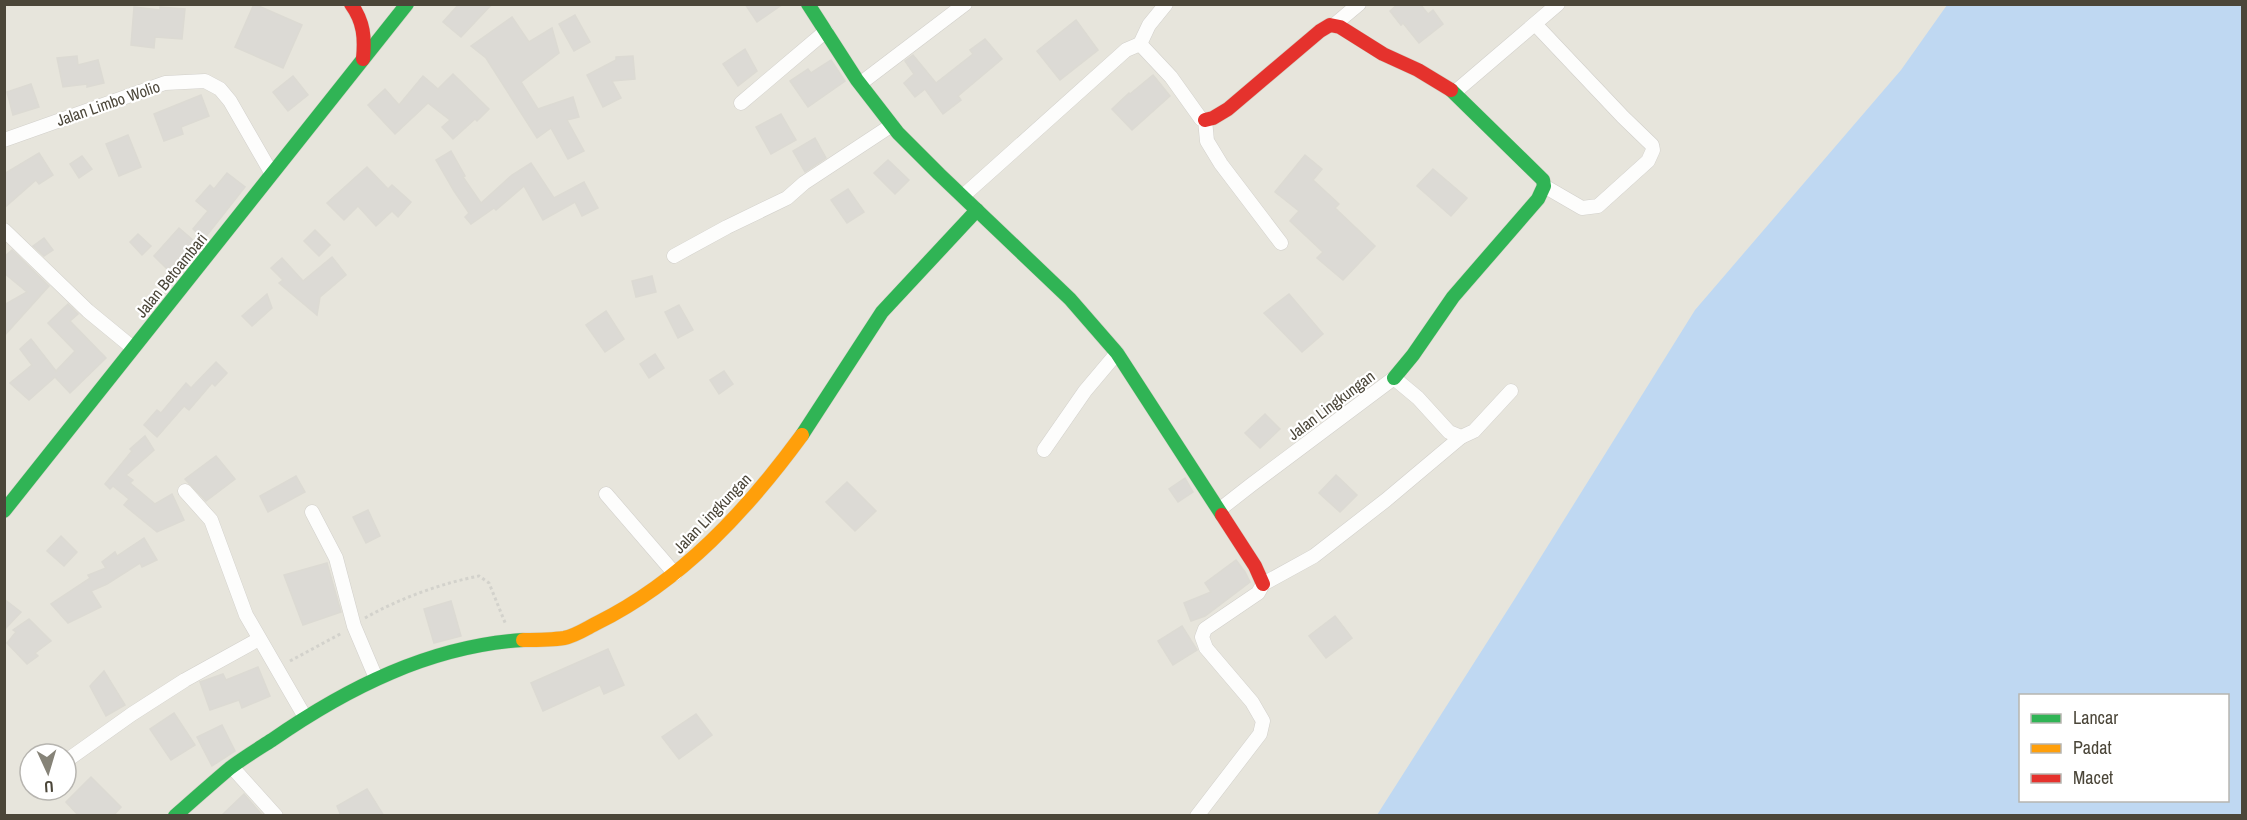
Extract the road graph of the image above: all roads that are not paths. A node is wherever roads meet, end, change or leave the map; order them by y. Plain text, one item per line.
1 (351, 4) edge
2 (407, 4) edge
3 (808, 4) edge
4 (965, 4) edge
5 (1166, 4) edge
6 (1359, 4) edge
7 (1558, 4) edge
8 (1334, 24) junction
9 (1535, 24) junction
10 (826, 31) junction
11 (1140, 44) junction
12 (363, 59) junction
13 (861, 83) junction
14 (1455, 92) junction
15 (741, 103) dead end
16 (1205, 120) junction
17 (892, 126) junction
18 (4, 140) edge
19 (272, 174) junction
20 (1544, 186) junction
21 (963, 196) junction
22 (977, 210) junction
23 (4, 230) edge
24 (1281, 243) dead end
25 (674, 256) dead end
26 (133, 348) junction
27 (1117, 353) junction
28 (1394, 378) junction
29 (1510, 391) dead end
30 (1461, 437) junction
31 (1044, 450) dead end
32 (185, 491) dead end
33 (606, 494) dead end
34 (1219, 510) junction
35 (4, 511) edge
36 (312, 513) dead end
37 (675, 574) junction
38 (1263, 584) junction
39 (259, 639) junction
40 (376, 678) junction
41 (305, 717) junction
42 (78, 752) edge
43 (232, 768) junction
44 (176, 816) edge
45 (276, 816) edge
46 (1197, 816) edge

1 - 12 street
2 - 12 street, Jalan Betoambari
3 - 10 street
4 - 13 street
5 - 11 street
6 - 8 street
7 - 9 street
8 - 14 street
8 - 16 street
9 - 14 street
9 - 20 street
10 - 13 street
10 - 15 street
11 - 16 street
11 - 21 street
12 - 19 street, Jalan Betoambari
13 - 17 street
14 - 20 street
16 - 24 street
17 - 21 street
17 - 25 street
18 - 19 street, Jalan Limbo Wolio
19 - 26 street, Jalan Betoambari
20 - 28 street
21 - 22 street
22 - 27 street
22 - 37 street, Jalan Lingkungan
23 - 26 street
26 - 35 street, Jalan Betoambari
27 - 31 street
27 - 34 street
28 - 30 street, Jalan Lingkungan
28 - 34 street, Jalan Lingkungan
29 - 30 street
30 - 38 street
32 - 39 street
33 - 37 street
34 - 38 street
36 - 40 street
37 - 40 street, Jalan Lingkungan
38 - 46 street
39 - 41 street
39 - 42 street
40 - 41 street, Jalan Lingkungan
41 - 43 street, Jalan Lingkungan
43 - 44 street, Jalan Lingkungan
43 - 45 street

